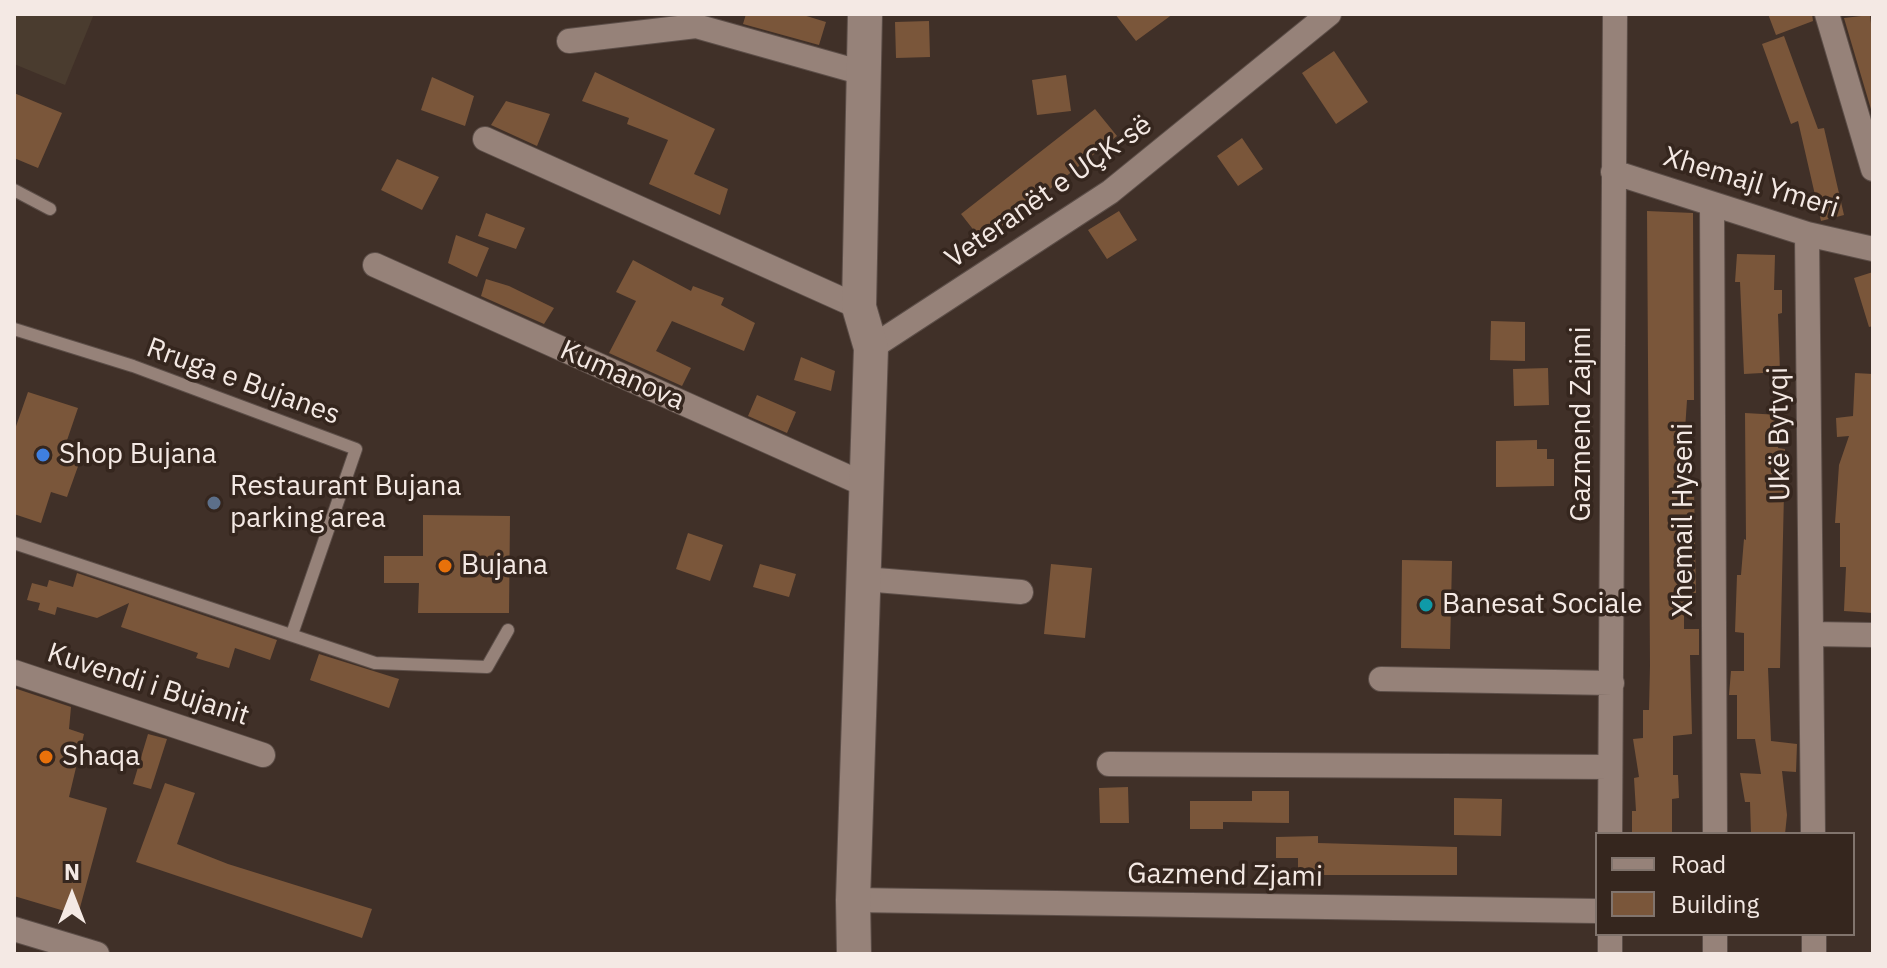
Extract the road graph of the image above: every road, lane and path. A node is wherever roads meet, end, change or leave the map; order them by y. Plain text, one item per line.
1 (865, 14) edge
2 (1329, 14) edge
3 (1615, 14) edge
4 (1827, 14) edge
5 (569, 41) dead end
6 (863, 73) junction
7 (485, 139) dead end
8 (1873, 169) edge
9 (1613, 172) junction
10 (14, 190) edge
11 (1712, 205) junction
12 (50, 209) dead end
13 (1807, 234) junction
14 (1873, 249) edge
15 (375, 265) dead end
16 (859, 307) junction
17 (14, 329) edge
18 (871, 348) junction
19 (868, 486) junction
20 (14, 543) edge
21 (864, 579) junction
22 (1021, 592) dead end
23 (508, 630) dead end
24 (292, 634) junction
25 (1813, 634) junction
26 (1873, 635) edge
27 (14, 672) edge
28 (1381, 679) dead end
29 (1612, 683) junction
30 (263, 755) dead end
31 (1109, 764) dead end
32 (1610, 767) junction
33 (1610, 832) edge
34 (1715, 832) edge
35 (1813, 832) edge
36 (853, 900) junction
37 (1595, 911) edge
38 (14, 929) edge
39 (97, 954) edge
40 (854, 954) edge

1 - 6 main road
2 - 18 street, Veteranët e UÇK-së
3 - 9 street, Gazmend Zajmi
4 - 8 street
5 - 6 street
6 - 16 main road
7 - 16 street
9 - 11 street, Xhemajl Ymeri
9 - 29 street, Gazmend Zajmi
10 - 12 lane
11 - 13 street, Xhemajl Ymeri
11 - 34 street, Xhemail Hyseni
13 - 14 street, Xhemajl Ymeri
13 - 25 street, Ukë Bytyqi
15 - 19 street, Kumanova
16 - 18 main road
17 - 24 lane, Rruga e Bujanes
18 - 19 main road
19 - 21 main road
20 - 24 lane
21 - 22 street
21 - 36 main road
23 - 24 lane
25 - 26 street
25 - 35 street, Ukë Bytyqi
27 - 30 street, Kuvendi i Bujanit
28 - 29 street
29 - 32 street, Gazmend Zajmi
31 - 32 street
32 - 33 street, Gazmend Zajmi
36 - 37 street, Gazmend Zjami
36 - 40 main road
38 - 39 street

